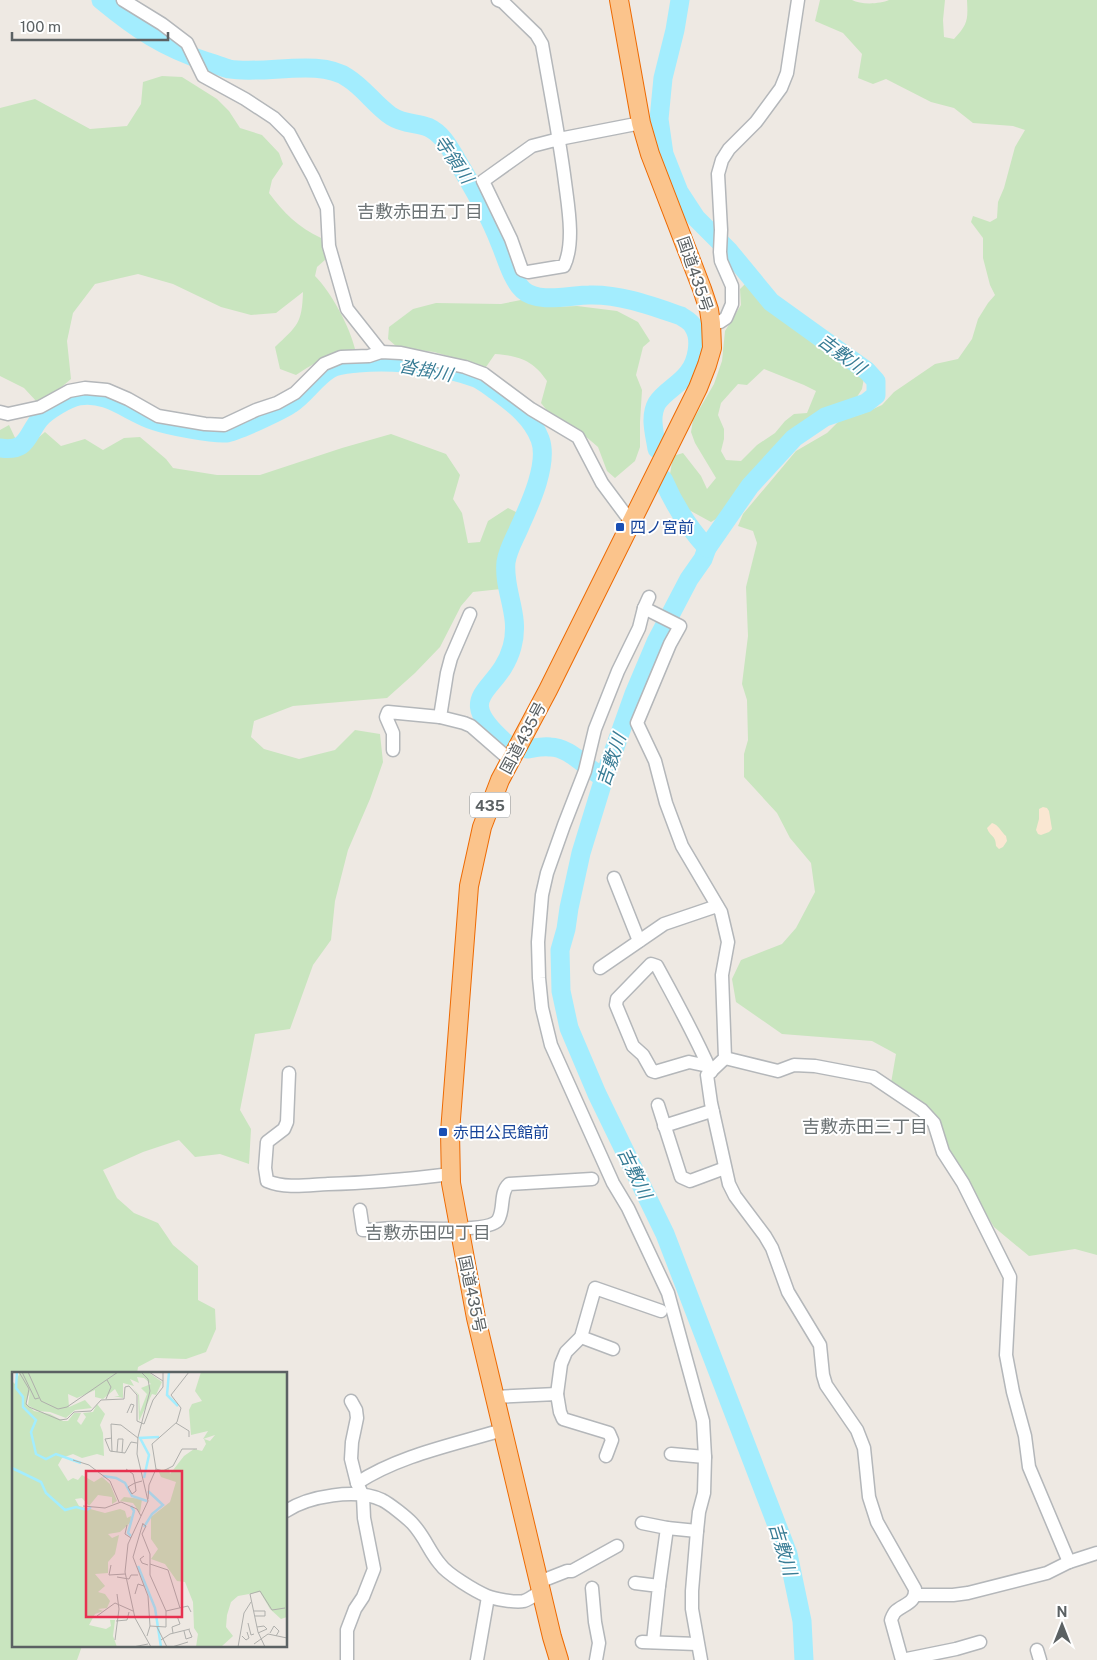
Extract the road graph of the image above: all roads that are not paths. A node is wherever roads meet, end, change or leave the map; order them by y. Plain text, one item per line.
1 (123, 0) edge
2 (498, 0) edge
3 (618, 0) edge
4 (798, 0) edge
5 (641, 123) junction
6 (559, 139) junction
7 (711, 323) junction
8 (381, 352) junction
9 (0, 412) edge
10 (630, 522) junction
11 (470, 614) dead end
12 (440, 718) junction
13 (393, 750) dead end
14 (510, 760) junction
15 (614, 878) dead end
16 (717, 906) junction
17 (639, 941) junction
18 (600, 968) dead end
19 (726, 1058) junction
20 (710, 1069) junction
21 (289, 1073) dead end
22 (658, 1105) dead end
23 (713, 1112) junction
24 (664, 1126) junction
25 (725, 1168) junction
26 (451, 1174) junction
27 (592, 1179) dead end
28 (360, 1210) dead end
29 (459, 1228) junction
30 (661, 1311) dead end
31 (580, 1337) junction
32 (613, 1349) dead end
33 (557, 1394) junction
34 (494, 1398) junction
35 (351, 1402) dead end
36 (502, 1430) junction
37 (671, 1454) dead end
38 (606, 1456) dead end
39 (705, 1457) junction
40 (357, 1482) junction
41 (363, 1496) junction
42 (288, 1510) edge
43 (642, 1523) dead end
44 (667, 1528) junction
45 (697, 1531) junction
46 (617, 1546) dead end
47 (1097, 1553) edge
48 (1069, 1562) junction
49 (635, 1583) dead end
50 (659, 1586) junction
51 (540, 1587) junction
52 (592, 1588) dead end
53 (916, 1595) junction
54 (488, 1597) junction
55 (980, 1642) dead end
56 (698, 1644) junction
57 (347, 1660) edge
58 (477, 1660) edge
59 (559, 1660) edge
60 (596, 1660) edge
61 (701, 1660) edge
62 (902, 1660) edge

1 - 8 street
2 - 6 street
3 - 5 highway, 国道435号 / 435
4 - 7 street
5 - 6 street
5 - 7 highway, 国道435号 / 435
6 - 6 street
7 - 10 highway, 国道435号 / 435
8 - 9 street
8 - 10 street
10 - 14 highway, 国道435号 / 435
11 - 12 street
12 - 13 street
12 - 14 street
14 - 26 highway, 国道435号 / 435
15 - 17 street
16 - 17 street
16 - 19 street
16 - 39 street
17 - 18 street
19 - 20 street
19 - 48 street
20 - 20 street
20 - 23 street
21 - 26 street
22 - 24 street
23 - 24 street
23 - 25 street
24 - 25 street
25 - 53 street
26 - 29 highway, 国道435号 / 435
27 - 29 street
28 - 29 street
29 - 34 highway, 国道435号 / 435
30 - 31 street
31 - 32 street
31 - 33 street
33 - 34 street
33 - 38 street
34 - 36 highway, 国道435号 / 435
35 - 40 street
36 - 40 street
36 - 51 highway, 国道435号 / 435
37 - 39 street
39 - 45 street
40 - 41 street
41 - 42 street
41 - 54 street
41 - 57 street
43 - 44 street
44 - 45 street
44 - 50 street
45 - 56 street
46 - 51 street
47 - 48 street
48 - 53 street
49 - 50 street
50 - 56 street
51 - 54 street
51 - 59 highway, 国道435号 / 435
52 - 60 street
53 - 62 street
54 - 58 street
55 - 62 street
56 - 61 street

